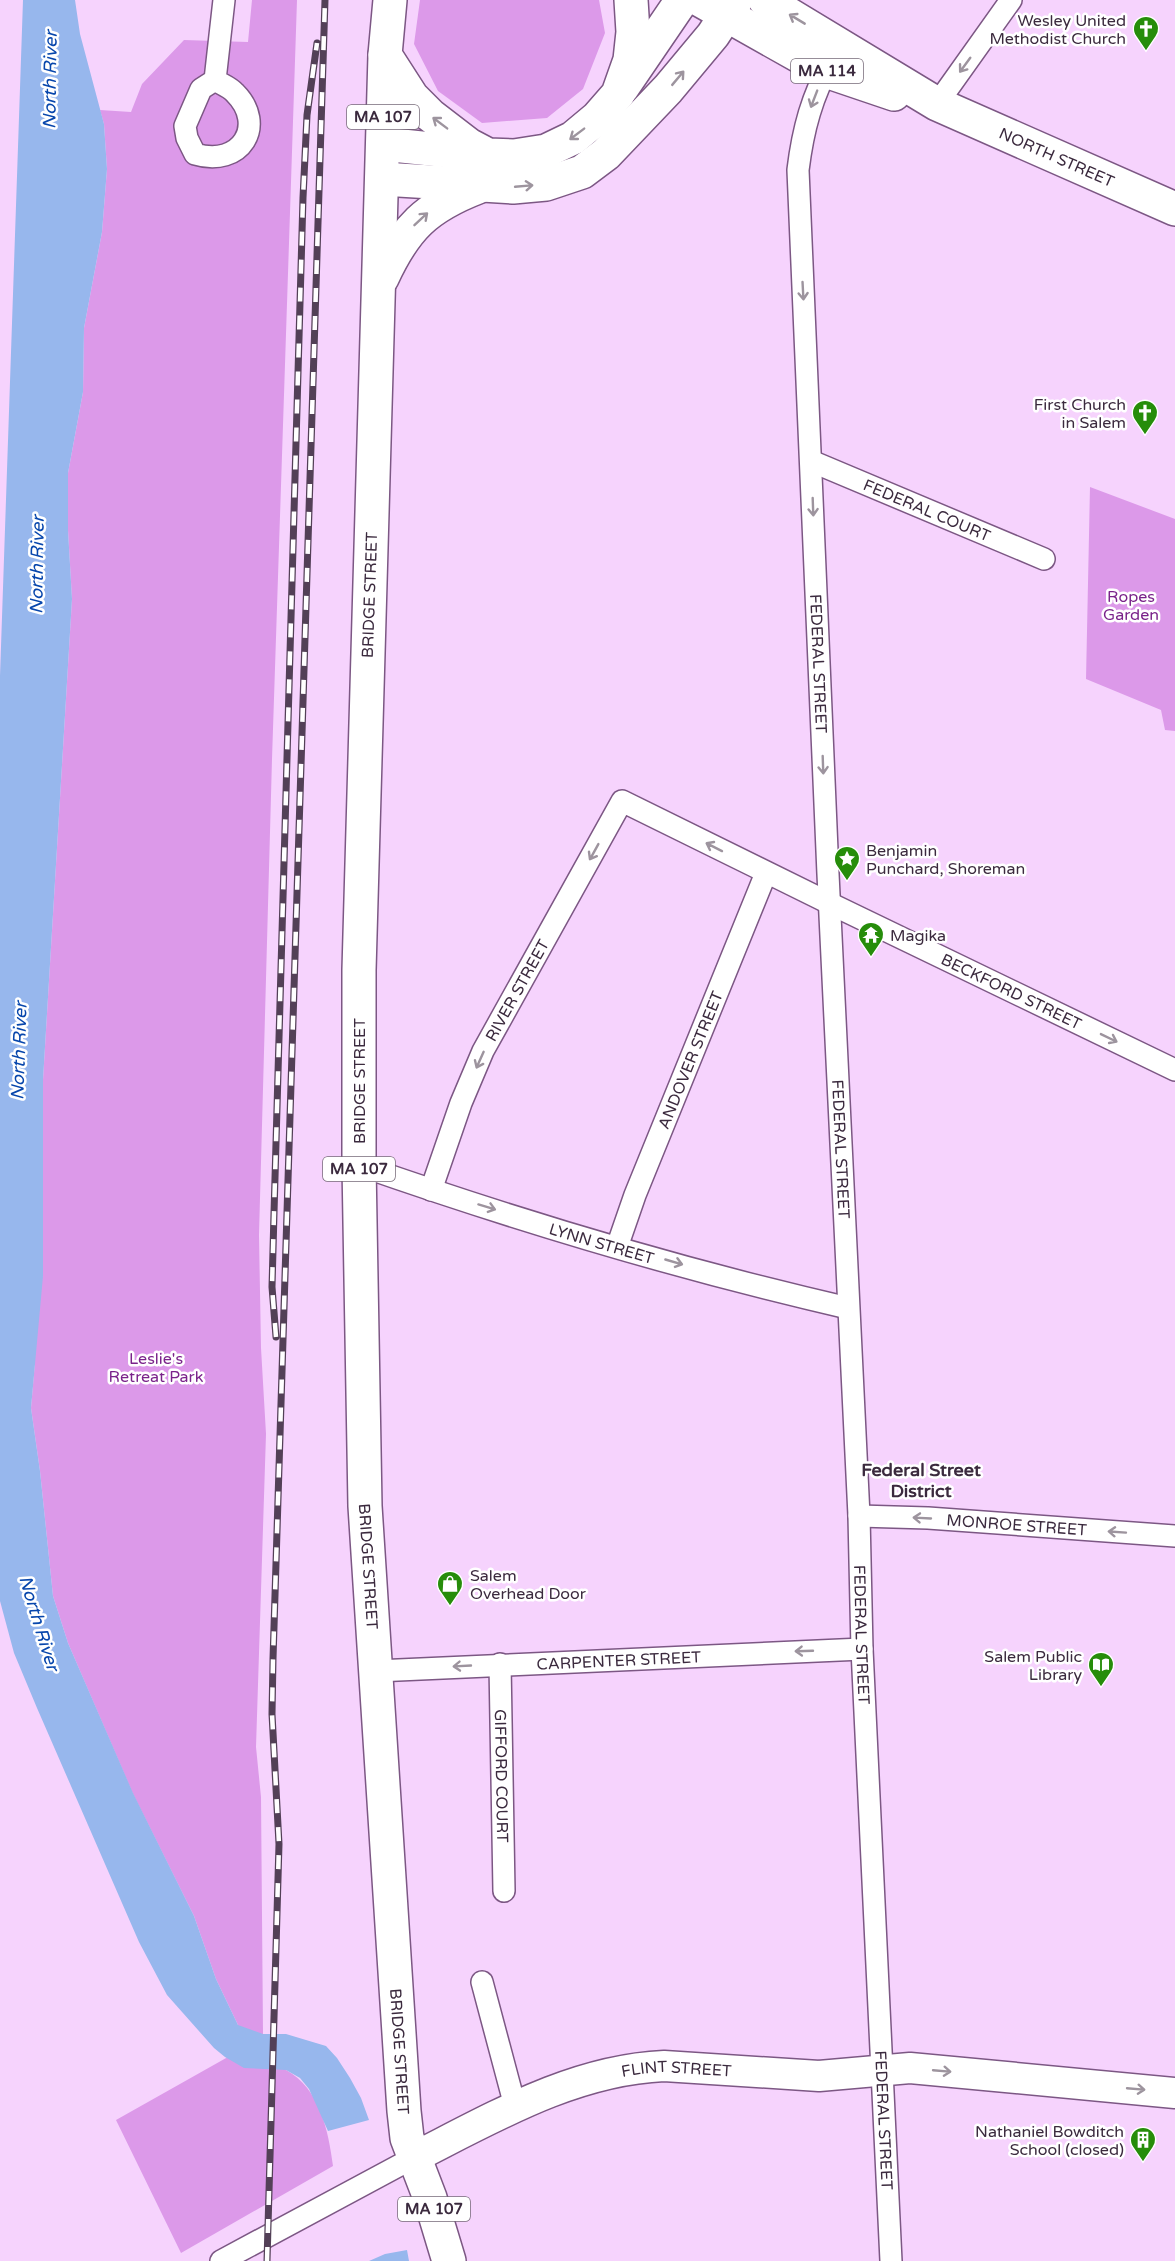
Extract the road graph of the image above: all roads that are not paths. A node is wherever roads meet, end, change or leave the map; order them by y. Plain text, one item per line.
1 (224, 0) edge
2 (390, 0) edge
3 (631, 0) edge
4 (682, 0) edge
5 (765, 0) edge
6 (1011, 0) edge
7 (721, 5) edge
8 (385, 55) junction
9 (833, 58) junction
10 (215, 80) dead end
11 (618, 94) junction
12 (937, 104) junction
13 (382, 144) junction
14 (484, 170) junction
15 (382, 178) junction
16 (1175, 209) edge
17 (378, 285) junction
18 (811, 461) junction
19 (1044, 560) dead end
20 (622, 801) joint
21 (766, 873) junction
22 (829, 903) junction
23 (1175, 1070) edge
24 (359, 1165) junction
25 (431, 1190) junction
26 (617, 1247) junction
27 (848, 1308) junction
28 (859, 1516) junction
29 (1175, 1536) edge
30 (862, 1649) junction
31 (500, 1664) junction
32 (376, 1671) junction
33 (504, 1890) dead end
34 (482, 1982) dead end
35 (883, 2070) junction
36 (1175, 2093) edge
37 (515, 2106) junction
38 (413, 2158) junction
39 (221, 2261) edge
40 (449, 2261) edge
41 (891, 2261) edge

1 - 10 street
2 - 8 main road, BRIDGE STREET / MA 107
3 - 11 main road
4 - 11 main road
9 -> 5 main road, NORTH STREET / MA 114
6 -> 12 street
7 - 9 main road, NORTH STREET / MA 114
14 -> 7 main road
8 - 13 main road, BRIDGE STREET / MA 107
14 -> 8 main road
9 - 12 main road, NORTH STREET / MA 114
9 -> 18 street, FEDERAL STREET
11 -> 14 main road
12 - 16 main road, NORTH STREET / MA 114
13 - 14 main road
13 - 15 main road, BRIDGE STREET / MA 107
14 - 15 main road
17 -> 14 main road
15 - 17 main road, BRIDGE STREET / MA 107
17 - 24 main road, BRIDGE STREET / MA 107
18 - 19 street, FEDERAL COURT
18 -> 22 street, FEDERAL STREET
21 -> 20 street, BECKFORD STREET
20 -> 25 street, RIVER STREET
21 - 22 street, BECKFORD STREET
21 - 26 street, ANDOVER STREET
22 -> 23 street, BECKFORD STREET
22 - 27 street, FEDERAL STREET
24 - 25 street, LYNN STREET
24 - 32 main road, BRIDGE STREET / MA 107
25 -> 26 street, LYNN STREET
26 -> 27 street, LYNN STREET
27 - 28 street, FEDERAL STREET
29 -> 28 street, MONROE STREET
28 - 30 street, FEDERAL STREET
30 -> 31 street, CARPENTER STREET
30 - 35 street, FEDERAL STREET
31 -> 32 street, CARPENTER STREET
31 - 33 street, GIFFORD COURT
32 - 38 main road, BRIDGE STREET / MA 107
34 - 37 street
35 -> 36 street, FLINT STREET
35 - 37 street, FLINT STREET
35 - 41 street, FEDERAL STREET
37 - 38 street, FLINT STREET
38 - 39 street, FLINT STREET
38 - 40 main road, BRIDGE STREET / MA 107

